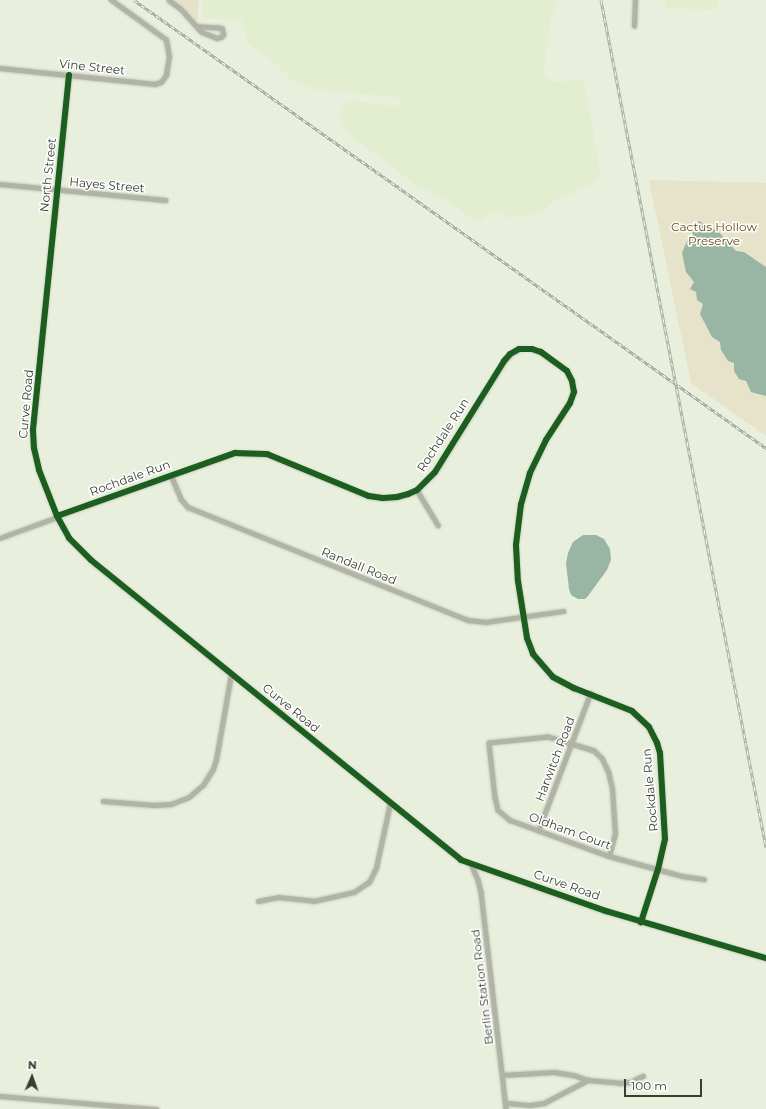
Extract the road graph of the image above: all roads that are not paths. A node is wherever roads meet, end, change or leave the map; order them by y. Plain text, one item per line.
1 (111, 0) edge
2 (168, 0) edge
3 (635, 0) edge
4 (634, 26) dead end
5 (197, 27) junction
6 (0, 68) edge
7 (69, 75) junction
8 (0, 184) edge
9 (57, 191) junction
10 (165, 200) dead end
11 (48, 277) joint
12 (171, 475) junction
13 (417, 490) junction
14 (57, 516) junction
15 (438, 525) dead end
16 (0, 538) edge
17 (518, 581) joint
18 (563, 611) dead end
19 (524, 617) junction
20 (231, 674) junction
21 (590, 694) junction
22 (571, 744) junction
23 (103, 801) dead end
24 (390, 803) junction
25 (538, 831) junction
26 (609, 856) junction
27 (471, 864) junction
28 (658, 869) junction
29 (704, 879) dead end
30 (258, 901) dead end
31 (641, 922) junction
32 (766, 958) edge
33 (502, 1075) junction
34 (643, 1076) dead end
35 (588, 1080) junction
36 (0, 1096) edge
37 (506, 1103) junction
38 (156, 1109) edge
39 (506, 1109) edge

1 - 7 street, Vine Street
2 - 5 street
3 - 4 street
5 - 5 street
6 - 7 street, Vine Street
7 - 9 street, North Street
8 - 9 street, Hayes Street
9 - 10 street, Hayes Street
9 - 11 street, North Street
11 - 14 street, Curve Road
12 - 13 street, Rochdale Run
12 - 14 street, Rochdale Run
12 - 19 street, Randall Road
13 - 15 street
13 - 17 street, Rochdale Run
14 - 16 street, Rochdale Run
14 - 20 street, Curve Road
17 - 19 street, Rockdale Run
18 - 19 street, Randall Road
19 - 21 street, Rockdale Run
20 - 23 street
20 - 24 street, Curve Road
21 - 22 street, Harwitch Road
21 - 28 street, Rockdale Run
22 - 25 street, Harwitch Road
22 - 25 street, Oldham Court
22 - 26 street
24 - 27 street, Curve Road
24 - 30 street
25 - 26 street, Oldham Court
26 - 28 street, Oldham Court
27 - 31 street, Curve Road
27 - 33 street, Berlin Station Road
28 - 29 street, Oldham Court
28 - 31 street, Rockdale Run
31 - 32 street, Curve Road
33 - 35 street
33 - 37 street, Berlin Station Road
34 - 35 street
35 - 37 street
36 - 38 street
37 - 39 street, Berlin Station Road

